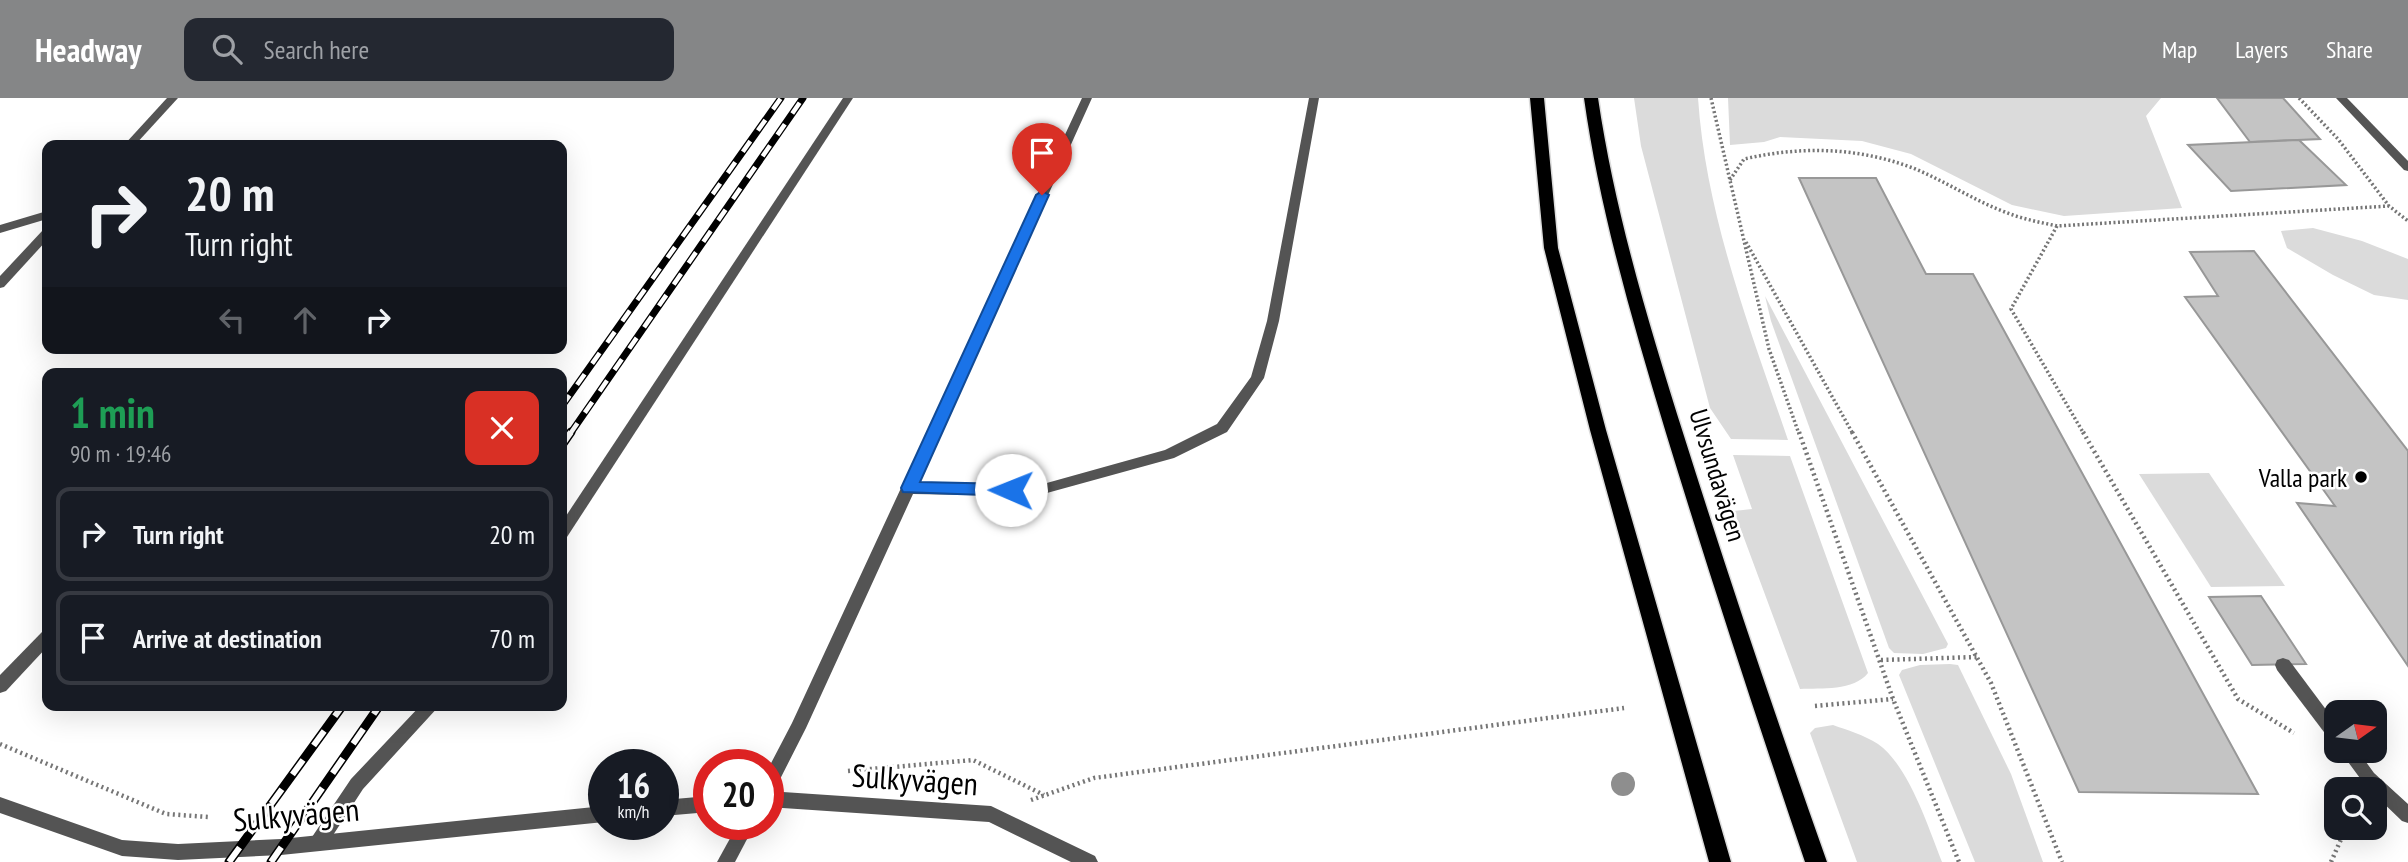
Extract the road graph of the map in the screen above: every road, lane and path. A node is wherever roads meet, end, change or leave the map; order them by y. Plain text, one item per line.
1 (173, 98) edge
2 (848, 98) edge
3 (1087, 98) edge
4 (1314, 98) edge
5 (1537, 98) edge
6 (1591, 98) edge
7 (1711, 98) edge
8 (2299, 98) edge
9 (2341, 98) edge
10 (134, 140) edge
11 (2408, 168) edge
12 (1729, 180) junction
13 (2389, 206) junction
14 (42, 216) edge
15 (2408, 221) edge
16 (2057, 226) junction
17 (0, 229) edge
18 (1742, 235) junction
19 (42, 238) edge
20 (0, 284) edge
21 (909, 488) junction
22 (567, 525) edge
23 (42, 642) edge
24 (1978, 657) junction
25 (1881, 660) junction
26 (2283, 665) dead end
27 (0, 686) edge
28 (1893, 699) junction
29 (1815, 706) dead end
30 (1624, 708) dead end
31 (426, 711) edge
32 (2324, 720) edge
33 (2297, 735) dead end
34 (0, 744) edge
35 (784, 755) edge
36 (2357, 763) edge
37 (839, 772) dead end
38 (1044, 795) junction
39 (784, 800) edge
40 (0, 805) edge
41 (991, 814) junction
42 (2408, 815) edge
43 (588, 816) edge
44 (219, 818) dead end
45 (738, 840) edge
46 (2341, 840) edge
47 (318, 843) junction
48 (726, 862) edge
49 (1089, 862) edge
50 (1720, 862) edge
51 (1816, 862) edge
52 (1959, 862) edge
53 (2062, 862) edge
54 (2331, 862) edge

1 - 10 street
2 - 22 street
3 - 21 street
4 - 21 street
5 - 50 main road
6 - 51 main road, Ulvsundavägen
7 - 12 path
8 - 13 path
9 - 11 street
12 - 16 path
12 - 18 path
13 - 15 path
13 - 16 path
14 - 17 street
16 - 33 path
18 - 24 path
18 - 25 path
19 - 20 street
21 - 35 street
23 - 27 street
24 - 25 path
24 - 53 path
25 - 28 path
26 - 32 street
28 - 29 path
28 - 52 path
30 - 38 path
31 - 47 street
34 - 44 path
36 - 42 street
37 - 38 path
38 - 41 path
39 - 41 street, Sulkyvägen
40 - 47 street, Sulkyvägen
41 - 49 street, Sulkyvägen
43 - 47 street, Sulkyvägen
45 - 48 street
46 - 54 path

